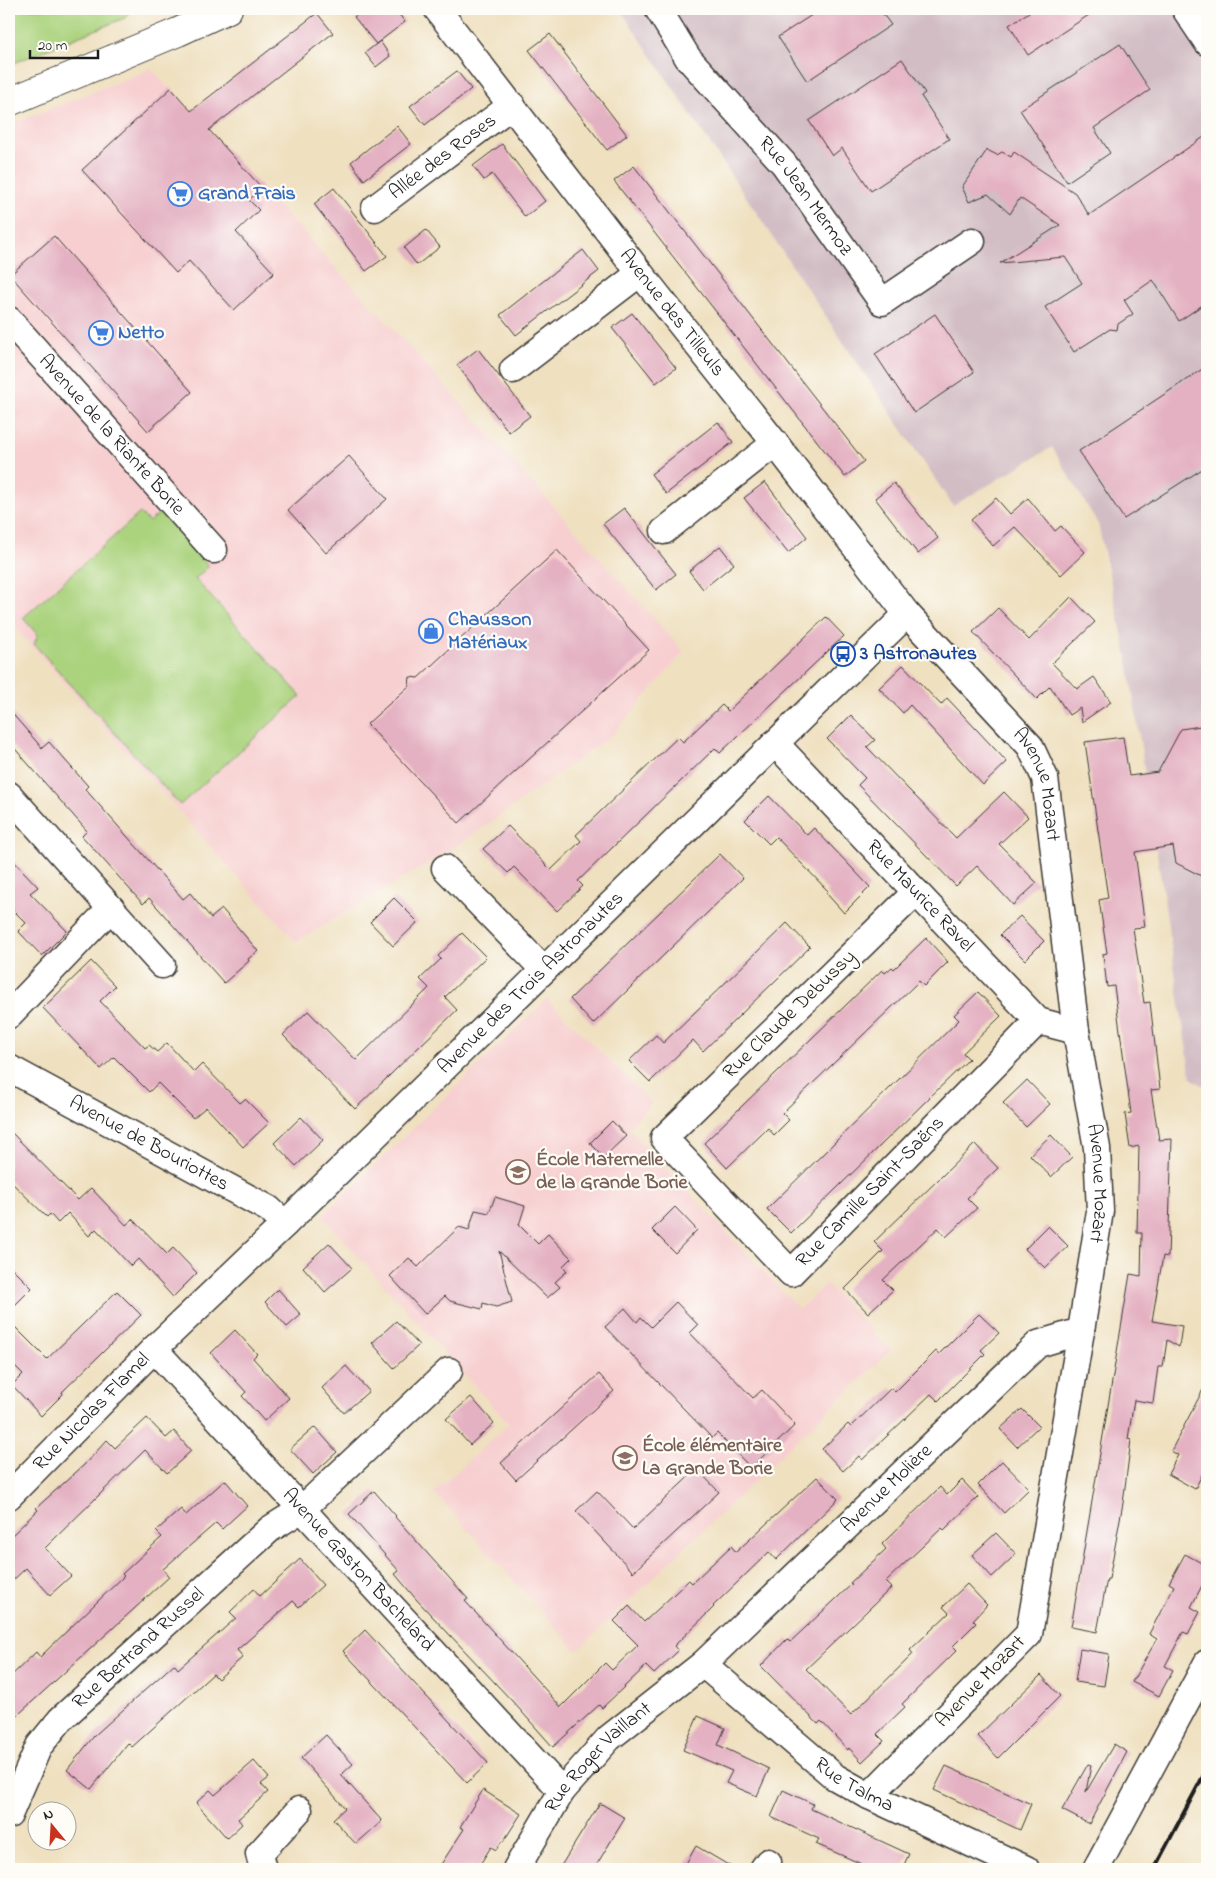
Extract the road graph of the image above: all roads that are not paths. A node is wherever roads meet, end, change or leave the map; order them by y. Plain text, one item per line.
1 (228, 9) edge
2 (437, 9) edge
3 (658, 9) edge
4 (1185, 9) edge
5 (1207, 42) edge
6 (9, 102) edge
7 (512, 105) junction
8 (375, 208) dead end
9 (972, 241) dead end
10 (640, 273) junction
11 (9, 320) edge
12 (513, 370) dead end
13 (775, 443) junction
14 (664, 531) dead end
15 (214, 550) dead end
16 (907, 614) junction
17 (775, 744) junction
18 (9, 795) edge
19 (445, 868) dead end
20 (916, 892) junction
21 (110, 908) junction
22 (162, 965) dead end
23 (544, 970) junction
24 (9, 1015) edge
25 (1038, 1021) junction
26 (1076, 1031) junction
27 (9, 1068) edge
28 (664, 1138) joint
29 (285, 1224) junction
30 (1081, 1331) junction
31 (154, 1349) junction
32 (449, 1371) dead end
33 (9, 1496) edge
34 (302, 1509) junction
35 (1207, 1663) edge
36 (703, 1664) junction
37 (562, 1791) junction
38 (869, 1796) junction
39 (299, 1810) dead end
40 (9, 1815) edge
41 (263, 1869) edge
42 (516, 1869) edge
43 (1026, 1869) edge
44 (1096, 1869) edge

1 - 6 street
2 - 7 street, Avenue des Tilleuls
3 - 9 street, Rue Jean Mermoz
4 - 5 street
7 - 8 street, Allée des Roses
7 - 10 street, Avenue des Tilleuls
10 - 12 street
10 - 13 street, Avenue des Tilleuls
11 - 15 street, Avenue de la Riante Borie
13 - 14 street
13 - 16 street, Avenue des Tilleuls
16 - 17 street, Avenue des Trois Astronautes
16 - 26 street, Avenue Mozart
17 - 20 street, Rue Maurice Ravel
17 - 23 street, Avenue des Trois Astronautes
18 - 21 street
19 - 23 street
20 - 25 street, Rue Maurice Ravel
20 - 28 street, Rue Claude Debussy
21 - 22 street
21 - 24 street
23 - 29 street, Avenue des Trois Astronautes
25 - 26 street
25 - 28 street, Rue Camille Saint-Saëns
26 - 30 street, Avenue Mozart
27 - 29 street, Avenue de Bouriottes
29 - 31 street, Avenue des Trois Astronautes
30 - 36 street, Avenue Molière
30 - 38 street, Avenue Mozart
31 - 33 street, Rue Nicolas Flamel
31 - 34 street, Avenue Gaston Bachelard
32 - 34 street, Rue Bertrand Russel
34 - 37 street, Avenue Gaston Bachelard
34 - 40 street, Rue Bertrand Russel
35 - 44 street
36 - 37 street, Rue Roger Vaillant
36 - 38 street, Rue Talma
37 - 42 street, Rue Roger Vaillant
38 - 43 street, Rue Talma
39 - 41 street

